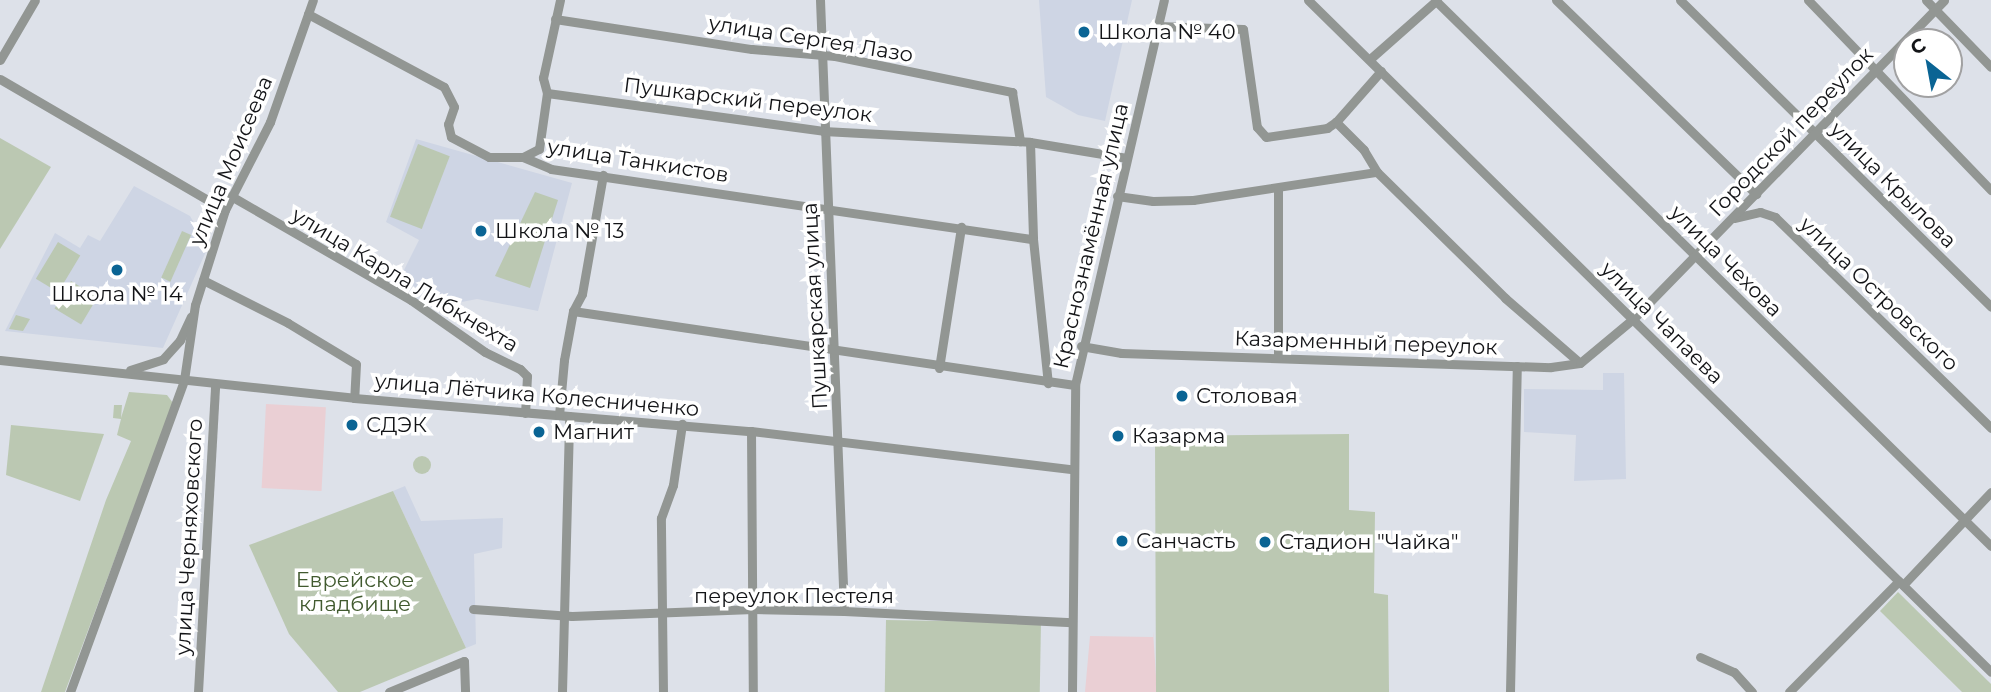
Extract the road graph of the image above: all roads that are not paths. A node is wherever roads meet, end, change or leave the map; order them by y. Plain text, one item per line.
1 (35, 0) edge
2 (313, 0) edge
3 (560, 0) edge
4 (820, 0) edge
5 (1164, 0) edge
6 (1308, 0) edge
7 (1556, 0) edge
8 (1680, 0) edge
9 (1808, 0) edge
10 (1926, 0) edge
11 (1944, 0) edge
12 (1436, 1) edge
13 (1934, 9) junction
14 (308, 14) junction
15 (555, 19) junction
16 (1158, 26) junction
17 (820, 57) junction
18 (1370, 59) junction
19 (0, 60) edge
20 (1991, 67) edge
21 (1381, 71) junction
22 (1874, 72) junction
23 (0, 79) edge
24 (547, 93) junction
25 (1336, 122) junction
26 (823, 131) junction
27 (1816, 134) junction
28 (1025, 142) junction
29 (523, 157) junction
30 (1127, 158) junction
31 (1377, 172) junction
32 (603, 175) junction
33 (1278, 189) junction
34 (1991, 190) edge
35 (1756, 194) junction
36 (231, 196) junction
37 (1117, 196) junction
38 (827, 209) junction
39 (225, 210) junction
40 (1732, 218) junction
41 (961, 227) junction
42 (1032, 239) junction
43 (1695, 256) junction
44 (203, 280) junction
45 (195, 305) junction
46 (1991, 307) edge
47 (573, 311) junction
48 (1634, 318) junction
49 (1081, 346) junction
50 (835, 352) junction
51 (1278, 357) junction
52 (0, 360) edge
53 (1580, 363) junction
54 (1517, 366) junction
55 (939, 368) junction
56 (118, 372) junction
57 (184, 380) junction
58 (1048, 383) junction
59 (215, 384) junction
60 (1075, 385) junction
61 (354, 398) junction
62 (525, 413) junction
63 (559, 415) junction
64 (569, 416) junction
65 (682, 424) junction
66 (1991, 428) edge
67 (751, 431) junction
68 (840, 443) junction
69 (1071, 469) junction
70 (1991, 492) edge
71 (1964, 520) junction
72 (1991, 547) edge
73 (1901, 583) junction
74 (473, 609) dead end
75 (752, 609) junction
76 (844, 611) junction
77 (564, 615) junction
78 (663, 615) junction
79 (1073, 622) junction
80 (1700, 657) dead end
81 (1991, 672) edge
82 (70, 692) edge
83 (198, 692) edge
84 (389, 692) edge
85 (465, 692) edge
86 (562, 692) edge
87 (663, 692) edge
88 (753, 692) edge
89 (1072, 692) edge
90 (1510, 692) edge
91 (1752, 692) edge
92 (1789, 692) edge

1 - 19 street
2 - 14 street, улица Моисеева
3 - 15 street
4 - 17 street, Пушкарская улица
5 - 16 street, Краснознамённая улица
6 - 18 street, улица Чапаева
7 - 35 street
8 - 27 street, улица Крылова
9 - 22 street
10 - 13 street
11 - 13 street, Городской переулок
12 - 18 street
12 - 43 street, улица Чехова
13 - 20 street
13 - 22 street, Городской переулок
14 - 29 street, улица Танкистов
14 - 36 street, улица Моисеева
15 - 17 street, улица Сергея Лазо
15 - 24 street
16 - 25 street
16 - 30 street, Краснознамённая улица
17 - 26 street, Пушкарская улица
17 - 28 street, улица Сергея Лазо
18 - 21 street, улица Чапаева
21 - 25 street
21 - 48 street, улица Чапаева
22 - 27 street, Городской переулок
22 - 34 street
23 - 39 street
24 - 26 street, Пушкарский переулок
24 - 29 street
25 - 31 street
26 - 28 street, Пушкарский переулок
26 - 38 street, Пушкарская улица
27 - 35 street, Городской переулок
27 - 46 street, улица Крылова
28 - 30 street, Пушкарский переулок
28 - 42 street
29 - 32 street, улица Танкистов
30 - 37 street, Краснознамённая улица
31 - 33 street
31 - 53 street
32 - 38 street, улица Танкистов
32 - 47 street
33 - 37 street
33 - 51 street
35 - 40 street, Городской переулок
36 - 39 street, улица Моисеева
36 - 62 street, улица Карла Либкнехта
37 - 49 street, Краснознамённая улица
38 - 41 street, улица Танкистов
38 - 50 street, Пушкарская улица
39 - 44 street, улица Моисеева
40 - 43 street, Городской переулок
40 - 66 street, улица Островского
41 - 42 street, улица Танкистов
41 - 55 street
42 - 58 street
43 - 48 street, Городской переулок
43 - 71 street, улица Чехова
44 - 45 street, улица Моисеева
44 - 61 street
45 - 56 street
45 - 57 street, улица Моисеева
47 - 50 street
47 - 63 street
48 - 53 street
48 - 73 street, улица Чапаева
49 - 51 street, Казарменный переулок
49 - 60 street, Краснознамённая улица
50 - 55 street
50 - 68 street, Пушкарская улица
51 - 54 street, Казарменный переулок
52 - 56 street, улица Лётчика Колесниченко
53 - 54 street, Казарменный переулок
54 - 90 street
55 - 58 street
56 - 57 street, улица Лётчика Колесниченко
57 - 59 street, улица Лётчика Колесниченко
57 - 82 street, улица Моисеева
58 - 60 street
59 - 61 street, улица Лётчика Колесниченко
59 - 83 street, улица Черняховского
60 - 69 street, Краснознамённая улица
61 - 62 street, улица Лётчика Колесниченко
62 - 63 street, улица Лётчика Колесниченко
63 - 64 street, улица Лётчика Колесниченко
64 - 65 street, улица Лётчика Колесниченко
64 - 77 street
65 - 67 street, улица Лётчика Колесниченко
65 - 78 street
67 - 68 street, улица Лётчика Колесниченко
67 - 75 street
68 - 69 street, улица Лётчика Колесниченко
68 - 76 street, Пушкарская улица
69 - 79 street, Краснознамённая улица
70 - 71 street
71 - 72 street, улица Чехова
71 - 73 street
73 - 81 street, улица Чапаева
73 - 92 street
74 - 77 street, переулок Пестеля
75 - 76 street, переулок Пестеля
75 - 78 street, переулок Пестеля
75 - 88 street
76 - 79 street, переулок Пестеля
77 - 78 street, переулок Пестеля
77 - 86 street
78 - 87 street
79 - 89 street, Краснознамённая улица
80 - 91 street
84 - 85 street

